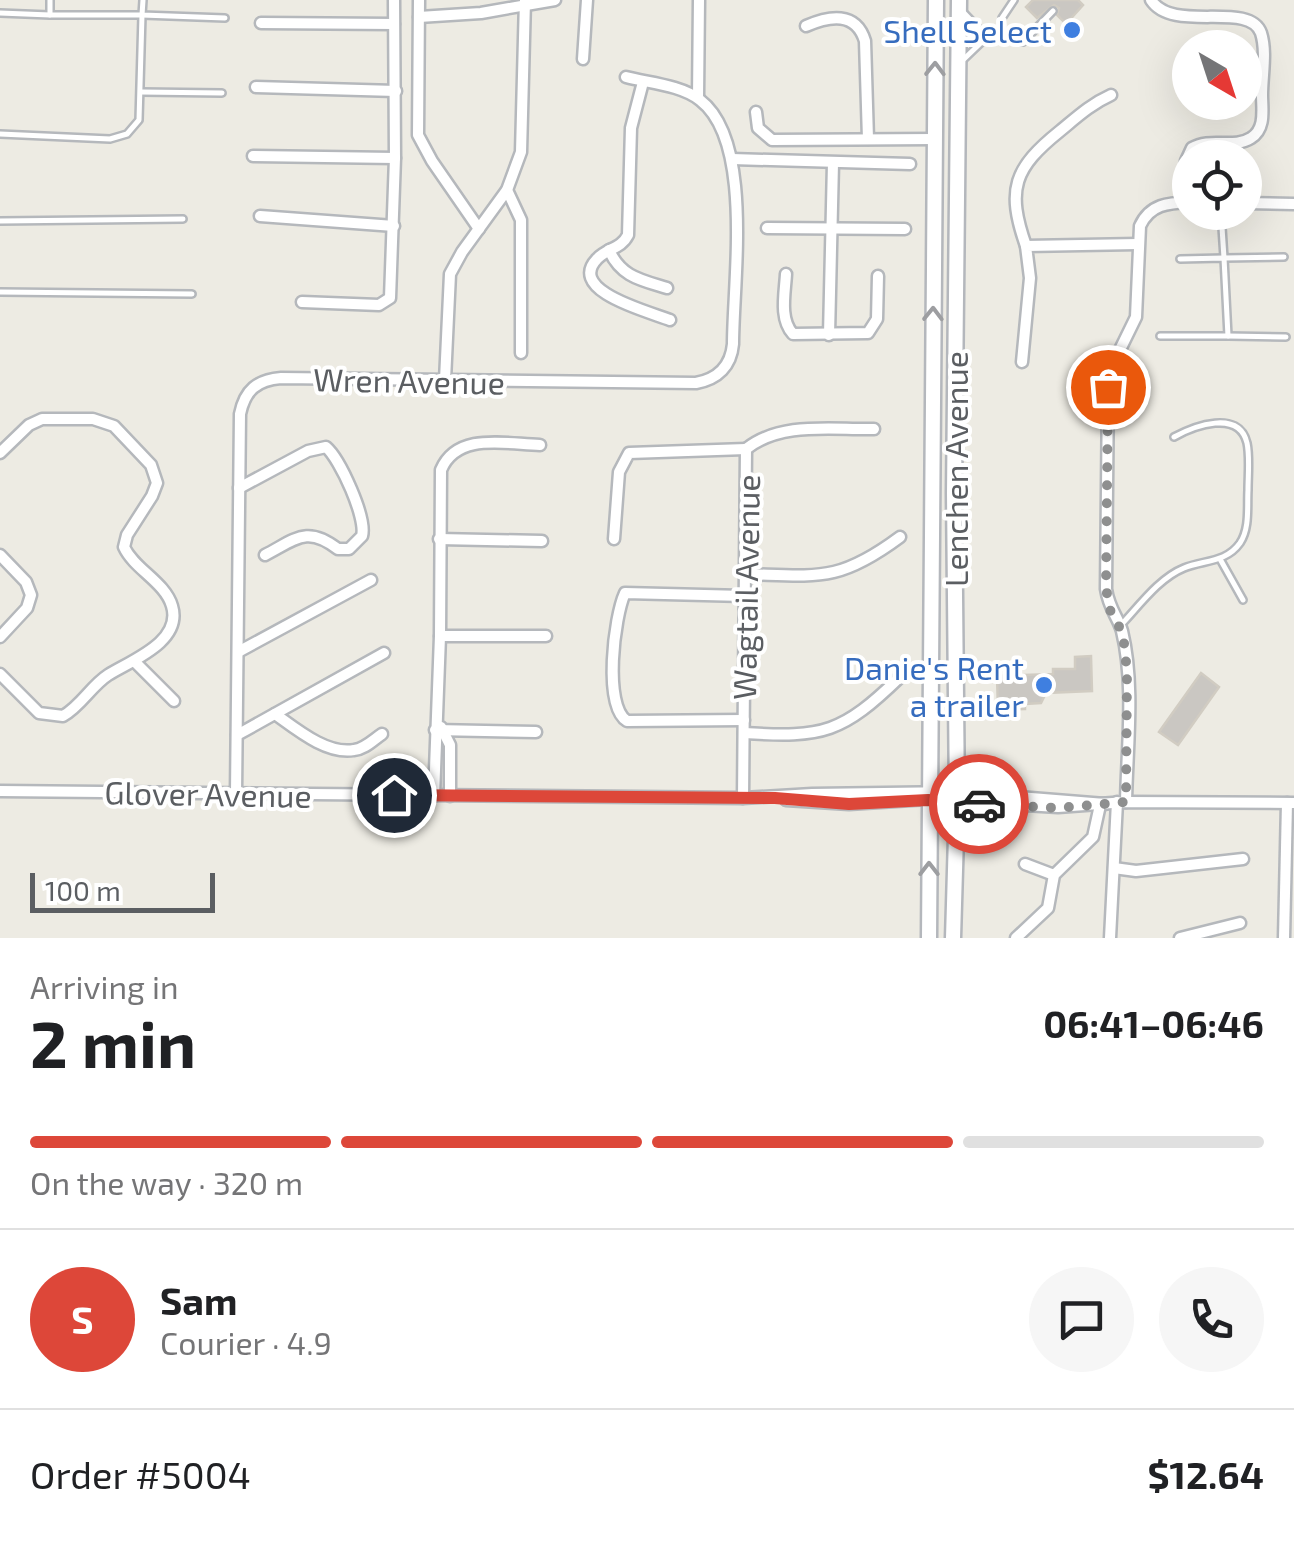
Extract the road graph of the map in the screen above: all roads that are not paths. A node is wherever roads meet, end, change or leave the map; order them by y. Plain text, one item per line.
1 (50, 0) edge
2 (143, 0) edge
3 (394, 0) edge
4 (419, 0) edge
5 (556, 0) edge
6 (587, 0) edge
7 (700, 0) edge
8 (936, 0) edge
9 (1014, 0) edge
10 (1151, 0) edge
11 (525, 2) edge
12 (958, 4) edge
13 (1053, 11) dead end
14 (0, 13) edge
15 (50, 14) junction
16 (142, 16) junction
17 (419, 16) junction
18 (225, 18) dead end
19 (261, 23) dead end
20 (394, 24) junction
21 (806, 26) dead end
22 (986, 37) junction
23 (1000, 39) junction
24 (583, 59) dead end
25 (958, 68) junction
26 (626, 78) dead end
27 (643, 82) junction
28 (256, 87) dead end
29 (396, 91) junction
30 (141, 92) junction
31 (222, 93) dead end
32 (1111, 95) dead end
33 (698, 98) junction
34 (756, 112) dead end
35 (0, 134) edge
36 (868, 139) junction
37 (934, 139) junction
38 (1247, 140) edge
39 (253, 156) dead end
40 (395, 158) junction
41 (732, 159) junction
42 (833, 163) junction
43 (910, 164) dead end
44 (508, 190) junction
45 (1172, 203) edge
46 (1262, 203) edge
47 (1294, 204) edge
48 (260, 216) dead end
49 (182, 219) dead end
50 (0, 221) edge
51 (394, 226) junction
52 (767, 228) dead end
53 (479, 229) junction
54 (832, 229) junction
55 (905, 229) dead end
56 (1222, 230) edge
57 (1138, 244) junction
58 (1026, 246) junction
59 (609, 250) junction
60 (1284, 257) dead end
61 (1224, 258) junction
62 (1180, 259) dead end
63 (786, 274) dead end
64 (878, 276) dead end
65 (667, 288) dead end
66 (0, 292) edge
67 (192, 294) dead end
68 (302, 302) dead end
69 (670, 320) dead end
70 (829, 334) junction
71 (1160, 336) dead end
72 (1228, 336) junction
73 (1286, 336) dead end
74 (521, 353) dead end
75 (1022, 362) dead end
76 (445, 380) junction
77 (874, 429) dead end
78 (1174, 437) dead end
79 (540, 444) dead end
80 (746, 449) junction
81 (0, 453) edge
82 (240, 488) junction
83 (900, 537) dead end
84 (439, 540) junction
85 (614, 540) dead end
86 (542, 541) dead end
87 (0, 555) edge
88 (265, 555) dead end
89 (1220, 559) junction
90 (744, 574) junction
91 (370, 580) dead end
92 (744, 596) junction
93 (1243, 600) dead end
94 (1120, 625) junction
95 (440, 636) junction
96 (546, 636) dead end
97 (0, 637) edge
98 (238, 652) junction
99 (384, 654) dead end
100 (134, 662) junction
101 (0, 674) edge
102 (900, 677) dead end
103 (174, 702) dead end
104 (275, 714) junction
105 (744, 720) junction
106 (439, 728) junction
107 (536, 732) dead end
108 (744, 733) junction
109 (382, 734) dead end
110 (237, 735) junction
111 (0, 792) edge
112 (236, 793) junction
113 (434, 796) junction
114 (450, 796) junction
115 (928, 796) junction
116 (956, 797) junction
117 (743, 798) junction
118 (1110, 803) junction
119 (1290, 803) edge
120 (1243, 859) dead end
121 (1024, 864) dead end
122 (1114, 868) junction
123 (1054, 875) junction
124 (1240, 923) dead end
125 (928, 938) edge
126 (953, 938) edge
127 (1016, 938) edge
128 (1112, 938) edge
129 (1180, 938) edge
130 (1284, 938) edge

1 - 15 lane
2 - 16 lane
3 - 20 street
4 - 17 street
5 - 11 street
6 - 24 street
7 - 33 street
37 -> 8 main road, Lenchen Avenue
9 - 23 lane
10 - 38 street
11 - 17 street
11 - 44 street
12 - 22 lane
12 - 25 main road, Lenchen Avenue
13 - 23 lane
14 - 15 lane
15 - 16 lane
16 - 18 lane
16 - 30 lane
17 - 53 street
19 - 20 street
20 - 29 street
21 - 36 street
22 - 23 lane
22 - 25 lane
25 - 116 main road, Lenchen Avenue
26 - 27 street
27 - 33 street
27 - 59 street
28 - 29 street
29 - 40 street
30 - 31 lane
30 - 35 lane
32 - 58 street
33 - 41 street, Wren Avenue
34 - 36 street
36 - 37 street
115 -> 37 main road, Lenchen Avenue
39 - 40 street
40 - 51 street
41 - 42 street
41 - 76 street, Wren Avenue
42 - 43 street
42 - 54 street
44 - 53 street
44 - 74 street
45 - 57 street
46 - 47 street
48 - 51 street
49 - 50 lane
51 - 68 street
52 - 54 street
53 - 76 street
54 - 55 street
54 - 70 street
56 - 61 lane
57 - 58 street
57 - 94 street
58 - 75 street
59 - 65 street
59 - 69 street
60 - 61 lane
61 - 62 lane
61 - 72 lane
63 - 70 street
64 - 70 street
66 - 67 lane
71 - 72 lane
72 - 73 lane
76 - 82 street, Wren Avenue
77 - 80 street, Wagtail Avenue
78 - 89 lane
79 - 84 street
80 - 85 street
80 - 90 street, Wagtail Avenue
81 - 100 street
82 - 88 street
82 - 98 street, Wren Avenue
83 - 90 street
84 - 86 street
84 - 95 street
87 - 97 street
89 - 93 lane
89 - 94 lane
90 - 92 street, Wagtail Avenue
91 - 98 street
92 - 105 street, Wagtail Avenue
92 - 105 street
94 - 118 street
95 - 96 street
95 - 106 street
98 - 110 street, Wren Avenue
99 - 104 street
100 - 101 street
100 - 103 street
102 - 108 street
104 - 109 street
104 - 110 street
105 - 108 street, Wagtail Avenue
106 - 107 street
106 - 113 street
106 - 114 street
108 - 117 street, Wagtail Avenue
110 - 112 street, Wren Avenue
111 - 112 street, Glover Avenue
112 - 113 street, Glover Avenue
113 - 114 street, Glover Avenue
114 - 117 street, Glover Avenue
115 - 116 street, Glover Avenue
115 - 117 street, Glover Avenue
125 -> 115 main road, Lenchen Avenue
116 - 118 street, Glover Avenue
116 - 126 main road, Lenchen Avenue
118 - 119 street, Glover Avenue
118 - 122 street
118 - 123 street
119 - 130 street
120 - 122 street
121 - 123 street
122 - 128 street
123 - 127 street
124 - 129 street

